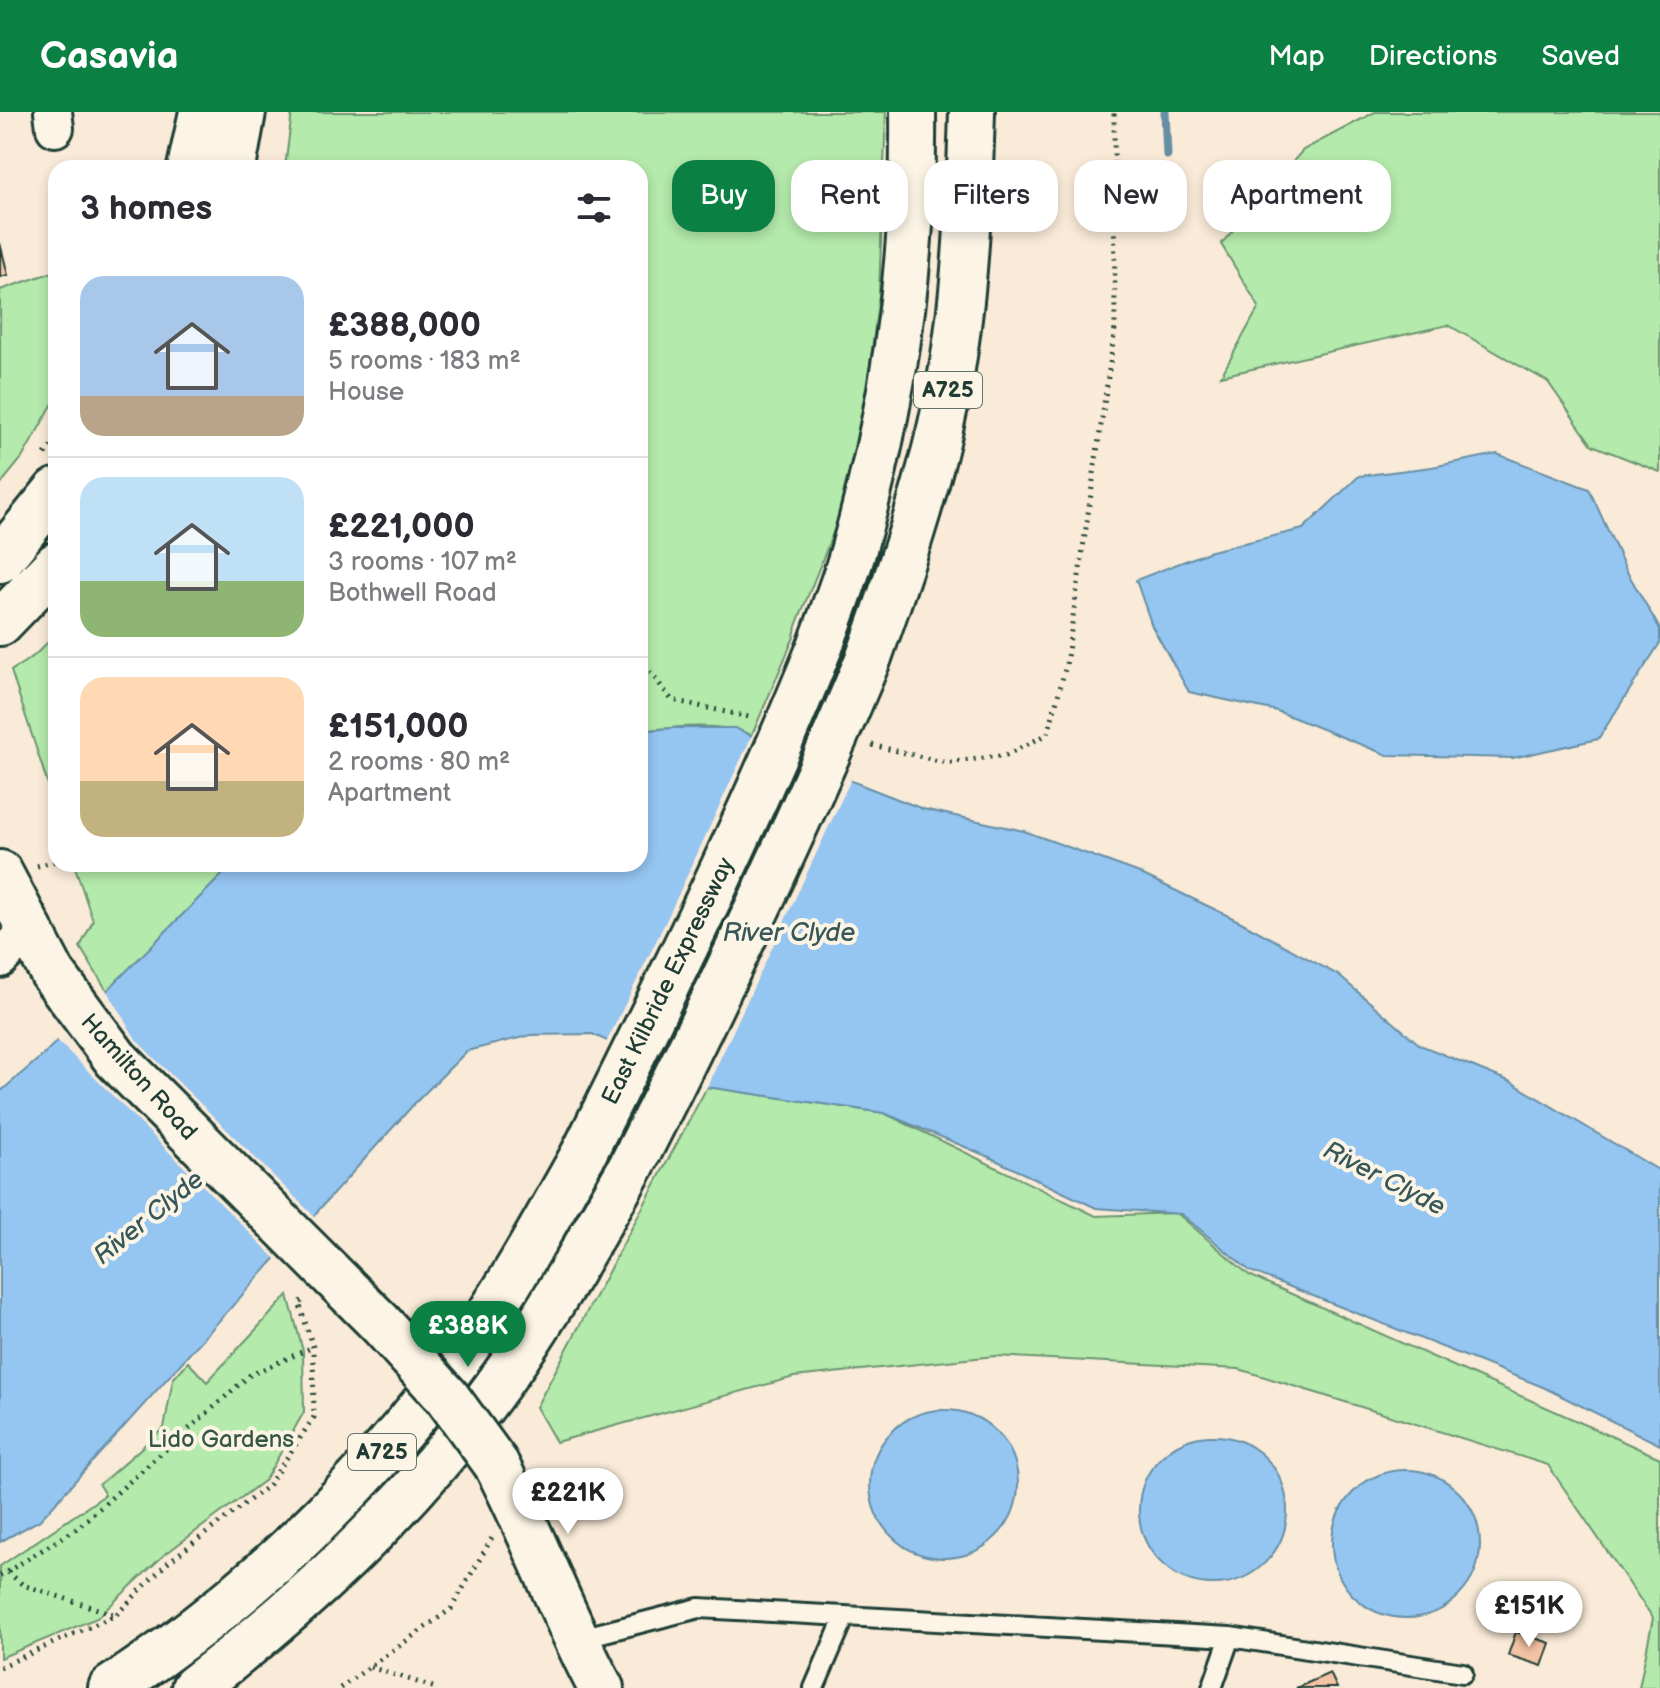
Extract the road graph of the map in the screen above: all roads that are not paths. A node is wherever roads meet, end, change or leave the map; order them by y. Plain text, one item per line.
1 (202, 112) edge
2 (243, 112) edge
3 (913, 112) edge
4 (972, 112) edge
5 (192, 160) edge
6 (234, 160) edge
7 (48, 501) edge
8 (0, 560) edge
9 (48, 573) edge
10 (0, 623) edge
11 (0, 873) edge
12 (14, 944) edge
13 (845, 1616) junction
14 (1230, 1637) junction
15 (575, 1639) junction
16 (1463, 1673) dead end
17 (111, 1688) edge
18 (194, 1688) edge
19 (583, 1688) edge
20 (601, 1688) edge
21 (814, 1688) edge
22 (1212, 1688) edge

1 - 5 main road
2 - 6 main road
3 - 17 main road, East Kilbride Expressway / A725, bridge
4 - 18 main road, East Kilbride Expressway / A725, bridge
7 - 8 main road
9 - 10 main road
11 - 12 main road, Hamilton Road
12 - 15 main road, Hamilton Road, bridge
13 - 14 lane
13 - 15 lane
13 - 21 lane
14 - 16 lane
14 - 22 lane
15 - 19 main road
15 - 20 main road

